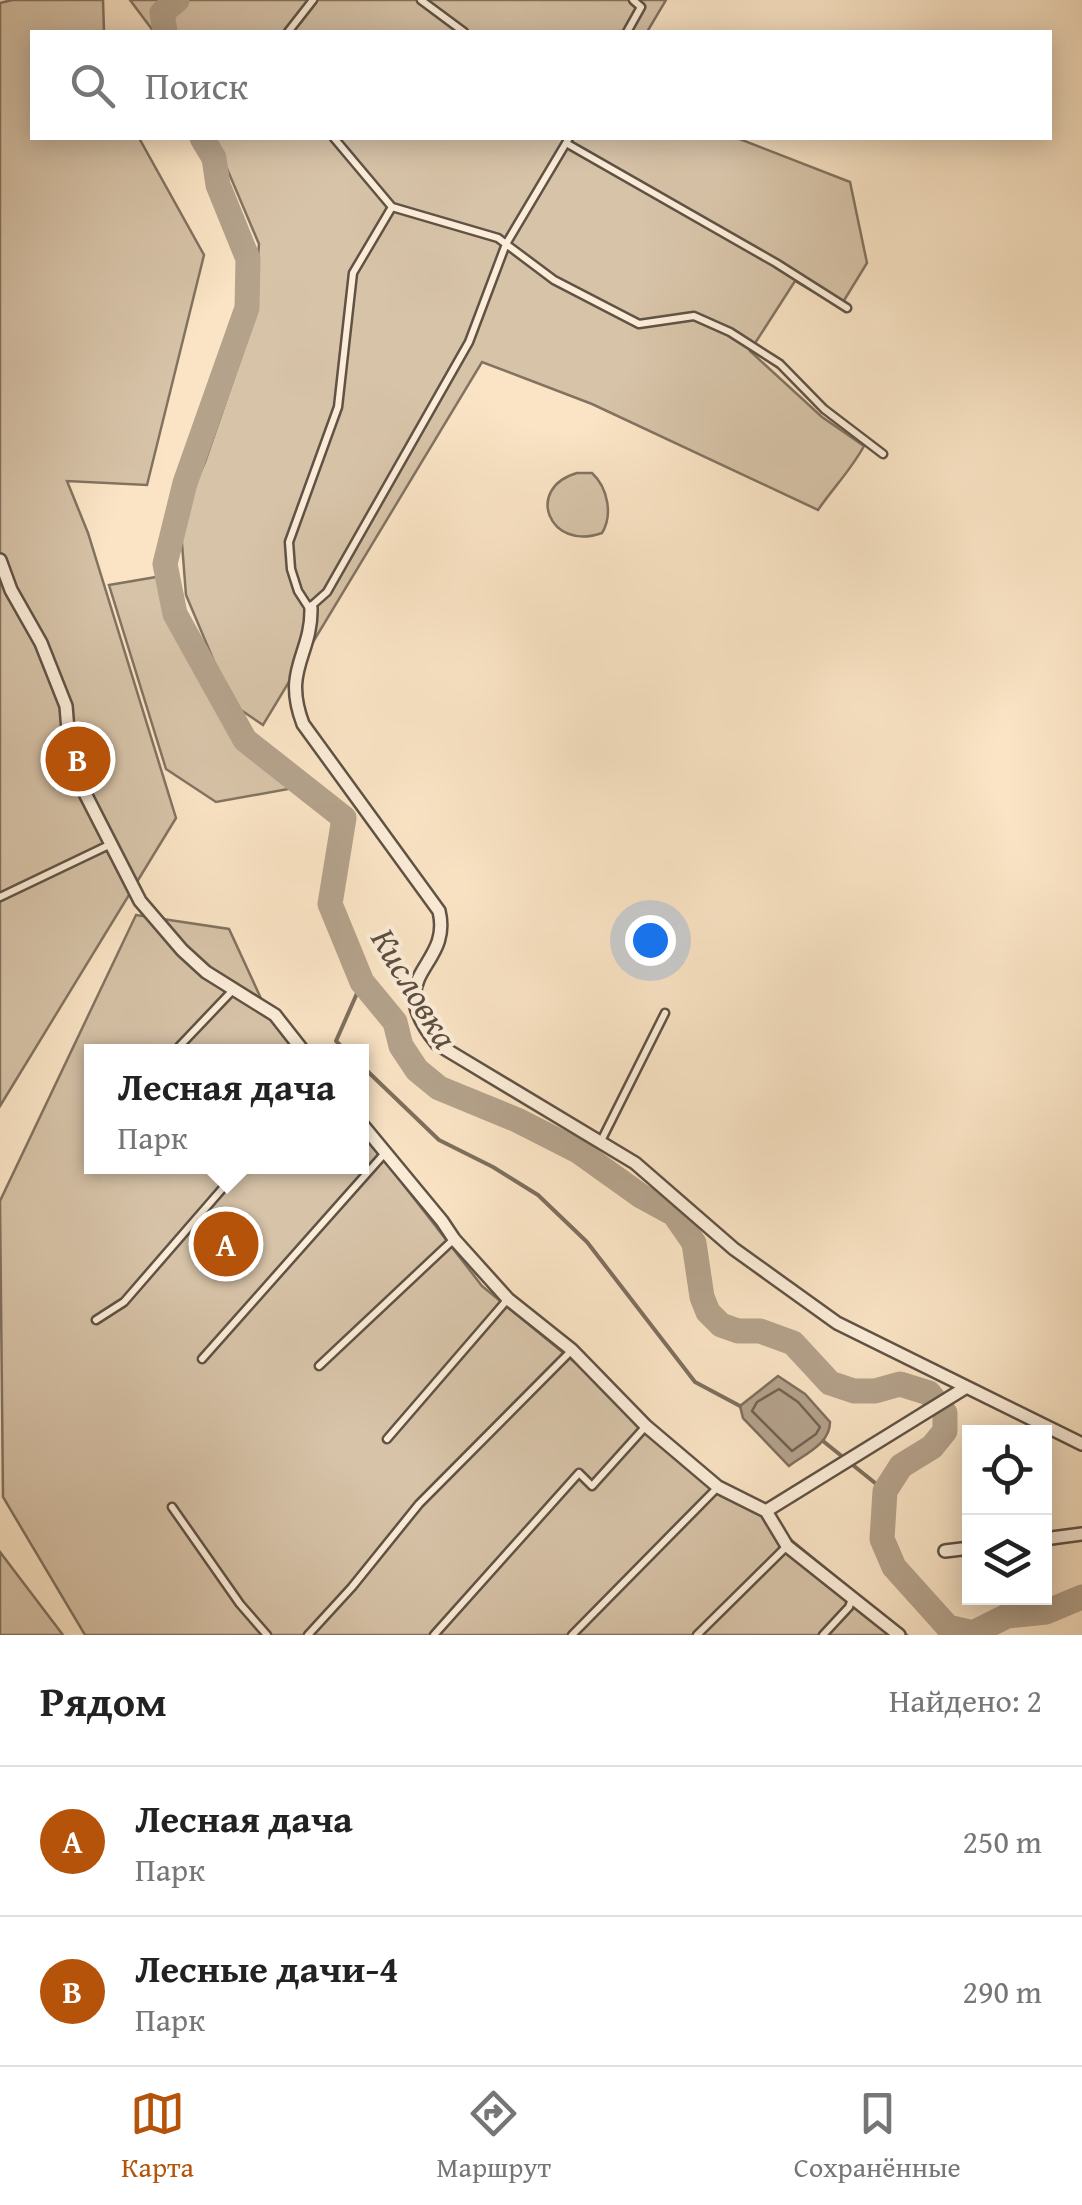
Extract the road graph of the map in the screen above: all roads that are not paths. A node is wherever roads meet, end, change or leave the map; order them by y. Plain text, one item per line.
1 (313, 0) edge
2 (421, 0) edge
3 (632, 0) edge
4 (290, 30) edge
5 (461, 30) edge
6 (628, 30) edge
7 (336, 140) edge
8 (568, 140) edge
9 (392, 207) junction
10 (506, 244) junction
11 (847, 308) dead end
12 (883, 454) dead end
13 (0, 560) edge
14 (311, 608) junction
15 (111, 844) junction
16 (0, 896) edge
17 (233, 990) junction
18 (665, 1013) dead end
19 (182, 1044) edge
20 (298, 1044) edge
21 (369, 1134) edge
22 (600, 1142) junction
23 (384, 1153) junction
24 (369, 1170) edge
25 (235, 1174) edge
26 (365, 1174) edge
27 (454, 1239) junction
28 (508, 1299) junction
29 (96, 1320) dead end
30 (572, 1350) junction
31 (202, 1359) dead end
32 (320, 1366) dead end
33 (965, 1388) junction
34 (646, 1426) junction
35 (387, 1439) dead end
36 (1082, 1444) edge
37 (718, 1487) junction
38 (172, 1507) dead end
39 (766, 1511) junction
40 (1082, 1534) edge
41 (1052, 1538) edge
42 (787, 1546) junction
43 (962, 1549) edge
44 (945, 1551) dead end
45 (852, 1599) junction
46 (267, 1635) edge
47 (308, 1635) edge
48 (434, 1635) edge
49 (572, 1635) edge
50 (697, 1635) edge
51 (823, 1635) edge
52 (899, 1635) edge

1 - 4 lane
2 - 5 lane
3 - 6 lane
7 - 9 lane
8 - 10 lane
8 - 11 lane
9 - 10 lane
9 - 14 lane
10 - 12 lane
10 - 14 lane
13 - 15 street
14 - 22 street
15 - 16 lane
15 - 17 street
17 - 19 lane
17 - 20 street
18 - 22 lane
21 - 23 street
22 - 33 street
23 - 24 lane
23 - 27 street
25 - 29 lane
26 - 31 lane
27 - 28 street
27 - 32 lane
28 - 30 street
28 - 35 lane
30 - 34 street
30 - 47 lane
33 - 36 street
33 - 39 street
34 - 37 street
34 - 48 lane
37 - 39 street
37 - 49 lane
38 - 46 lane
39 - 42 street
40 - 41 street
42 - 45 street
42 - 50 lane
43 - 44 street
45 - 51 lane
45 - 52 street

